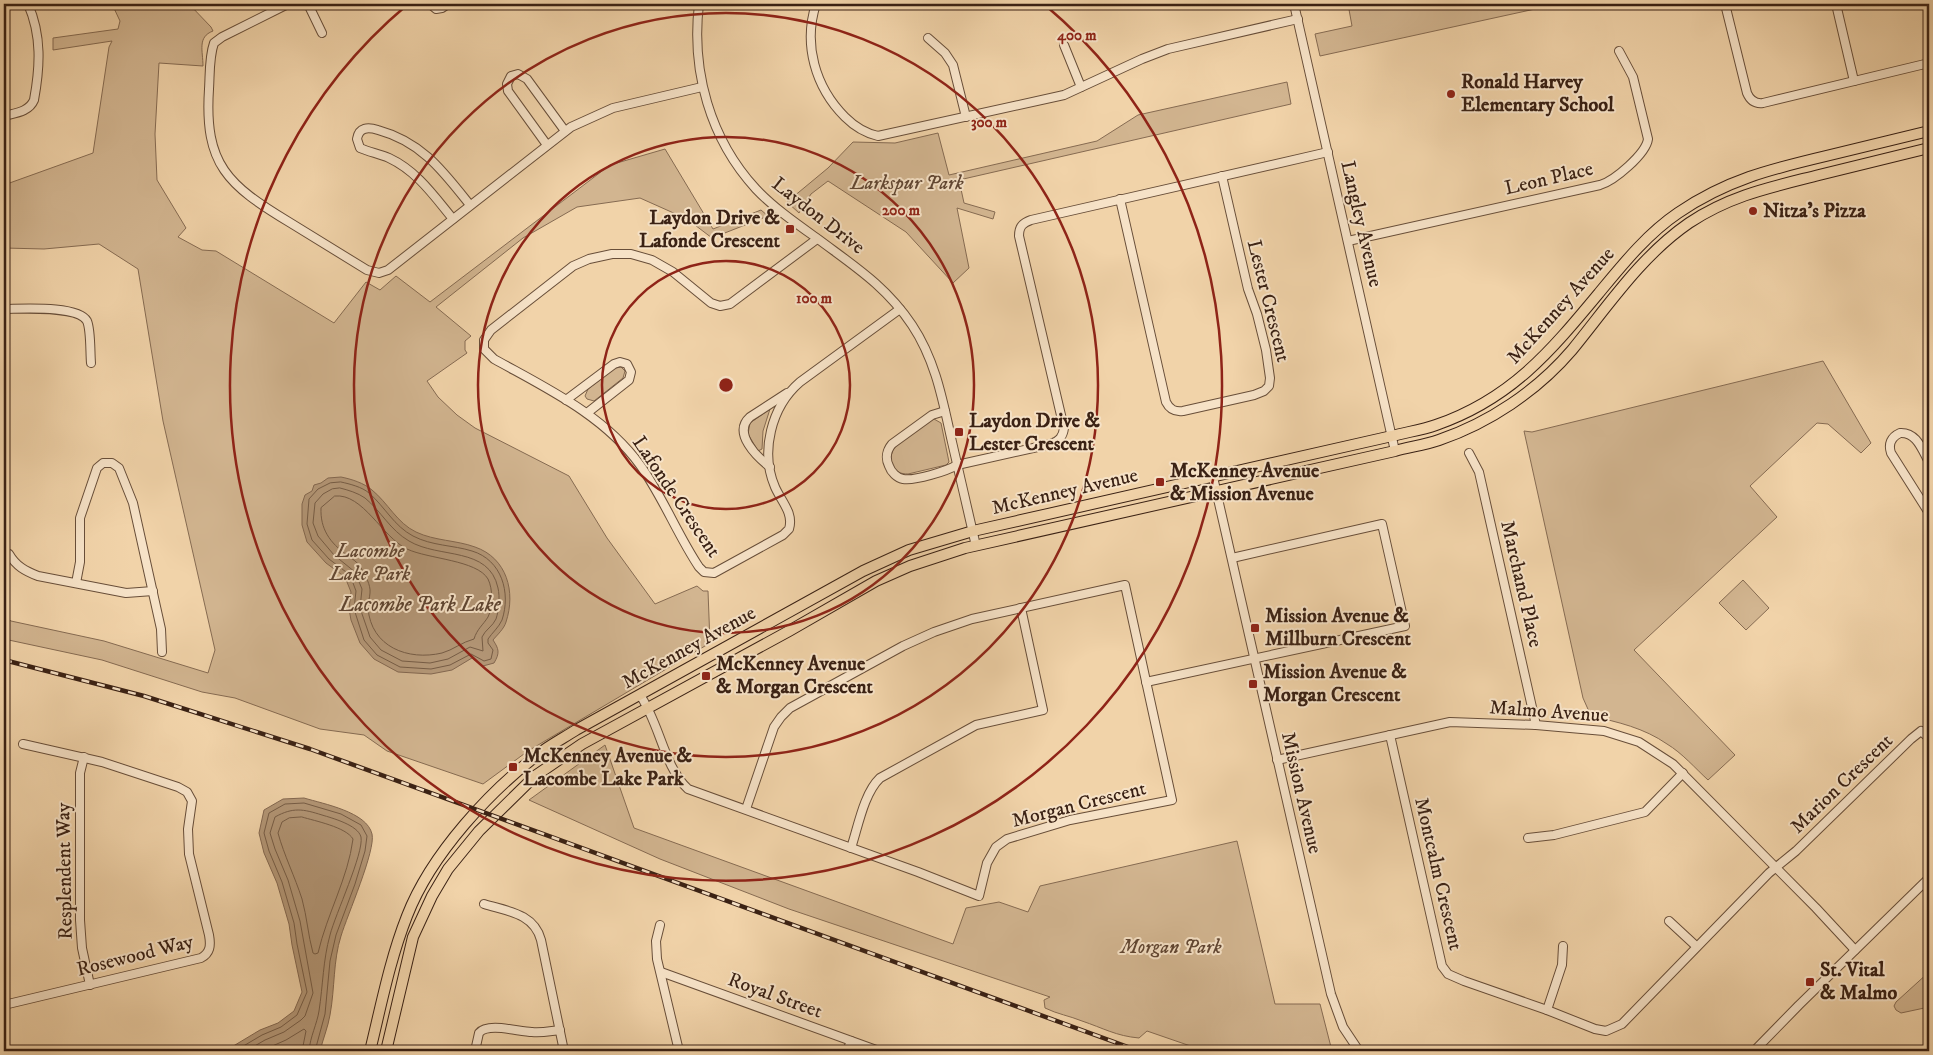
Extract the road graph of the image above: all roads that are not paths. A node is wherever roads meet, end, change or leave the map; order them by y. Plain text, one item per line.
1 (28, 4) edge
2 (288, 4) edge
3 (308, 4) edge
4 (430, 4) edge
5 (448, 4) edge
6 (699, 4) edge
7 (816, 4) edge
8 (1294, 4) edge
9 (1725, 4) edge
10 (1836, 4) edge
11 (1298, 19) junction
12 (322, 33) dead end
13 (928, 38) dead end
14 (1064, 45) dead end
15 (1619, 51) dead end
16 (1929, 63) edge
17 (1854, 81) junction
18 (702, 87) junction
19 (1081, 87) junction
20 (4, 116) edge
21 (966, 117) junction
22 (565, 131) junction
23 (1929, 131) edge
24 (547, 144) junction
25 (1929, 148) edge
26 (1328, 152) junction
27 (1222, 176) junction
28 (1120, 199) junction
29 (470, 205) junction
30 (452, 219) junction
31 (817, 239) junction
32 (1348, 241) junction
33 (4, 309) edge
34 (900, 309) junction
35 (91, 363) dead end
36 (791, 390) junction
37 (566, 400) junction
38 (945, 411) junction
39 (587, 413) junction
40 (1392, 436) junction
41 (1395, 451) junction
42 (1469, 453) dead end
43 (1929, 462) edge
44 (957, 465) junction
45 (770, 467) junction
46 (1213, 477) junction
47 (1217, 491) junction
48 (1929, 513) edge
49 (973, 531) junction
50 (976, 546) junction
51 (6, 554) edge
52 (1232, 558) junction
53 (76, 584) junction
54 (153, 591) junction
55 (1021, 608) junction
56 (162, 652) dead end
57 (1254, 658) junction
58 (1146, 682) junction
59 (640, 695) junction
60 (649, 708) junction
61 (1536, 725) junction
62 (1390, 735) junction
63 (1929, 738) edge
64 (23, 744) dead end
65 (84, 757) junction
66 (1277, 760) junction
67 (1683, 773) junction
68 (746, 809) junction
69 (1528, 838) dead end
70 (851, 848) junction
71 (1776, 868) junction
72 (1929, 878) edge
73 (484, 904) dead end
74 (1669, 921) dead end
75 (660, 925) dead end
76 (1563, 946) dead end
77 (1696, 946) junction
78 (1855, 950) junction
79 (661, 972) junction
80 (90, 985) junction
81 (4, 1005) edge
82 (1547, 1010) junction
83 (560, 1030) junction
84 (851, 1041) junction
85 (370, 1051) edge
86 (386, 1051) edge
87 (475, 1051) edge
88 (564, 1051) edge
89 (679, 1051) edge
90 (848, 1051) edge
91 (879, 1051) edge
92 (1359, 1051) edge
93 (1754, 1051) edge

1 - 20 street
2 - 30 street
3 - 12 street
4 - 5 street
6 - 18 street, Laydon Drive
7 - 21 street
8 - 11 street, Langley Avenue
9 - 17 street
10 - 17 street
11 - 19 street
11 - 26 street, Langley Avenue
13 - 21 street
14 - 19 street
15 - 32 street, Leon Place
16 - 17 street
18 - 22 street
18 - 31 street, Laydon Drive
19 - 21 street
22 - 24 street
22 - 24 street
23 - 40 main road, McKenney Avenue
24 - 29 street
25 - 41 main road, McKenney Avenue
26 - 27 street
26 - 32 street, Langley Avenue
27 - 28 street
27 - 28 street, Lester Crescent
28 - 44 street
29 - 30 street
29 - 30 street
31 - 34 street, Laydon Drive
31 - 37 street, Lafonde Crescent
32 - 40 street, Langley Avenue
33 - 35 street
34 - 36 street, Lafonde Crescent
34 - 38 street, Laydon Drive
36 - 45 street, Lafonde Crescent
36 - 45 street, Lafonde Crescent
37 - 39 street, Lafonde Crescent
37 - 39 street
38 - 44 street, Laydon Drive
38 - 44 street
39 - 45 street, Lafonde Crescent
40 - 41 street, Langley Avenue
40 - 46 main road, McKenney Avenue
41 - 47 main road, McKenney Avenue
42 - 61 street, Marchand Place
43 - 48 street
44 - 49 street, Laydon Drive
46 - 47 street, Mission Avenue
46 - 49 main road, McKenney Avenue
47 - 50 main road, McKenney Avenue
47 - 52 street, Mission Avenue
49 - 50 street, Laydon Drive
49 - 59 main road, McKenney Avenue
50 - 60 main road, McKenney Avenue
51 - 53 street
52 - 57 street, Mission Avenue
52 - 57 street
53 - 54 street
53 - 54 street
54 - 56 street
55 - 58 street, Morgan Crescent
55 - 68 street, Morgan Crescent
55 - 70 street
57 - 58 street
57 - 66 street, Mission Avenue
58 - 70 street, Morgan Crescent
59 - 60 street, Morgan Crescent
59 - 85 main road, McKenney Avenue
60 - 68 street, Morgan Crescent
60 - 86 main road, McKenney Avenue
61 - 62 street, Malmo Avenue
61 - 67 street, Malmo Avenue
62 - 66 street, Malmo Avenue
62 - 82 street, Montcalm Crescent
63 - 71 street, Marion Crescent
64 - 65 street, Rosewood Way
65 - 80 street, Resplendent Way
65 - 80 street, Rosewood Way
66 - 92 street, Mission Avenue
67 - 69 street
67 - 71 street, Malmo Avenue
68 - 70 street, Morgan Crescent
71 - 77 street, Montcalm Crescent
71 - 78 street, Malmo Avenue
72 - 78 street
73 - 83 street
74 - 77 street
75 - 79 street
76 - 82 street
77 - 82 street, Montcalm Crescent
78 - 93 street
79 - 84 street, Royal Street
79 - 89 street
80 - 81 street, Rosewood Way
83 - 87 street
83 - 88 street
84 - 90 street
84 - 91 street, Royal Street

